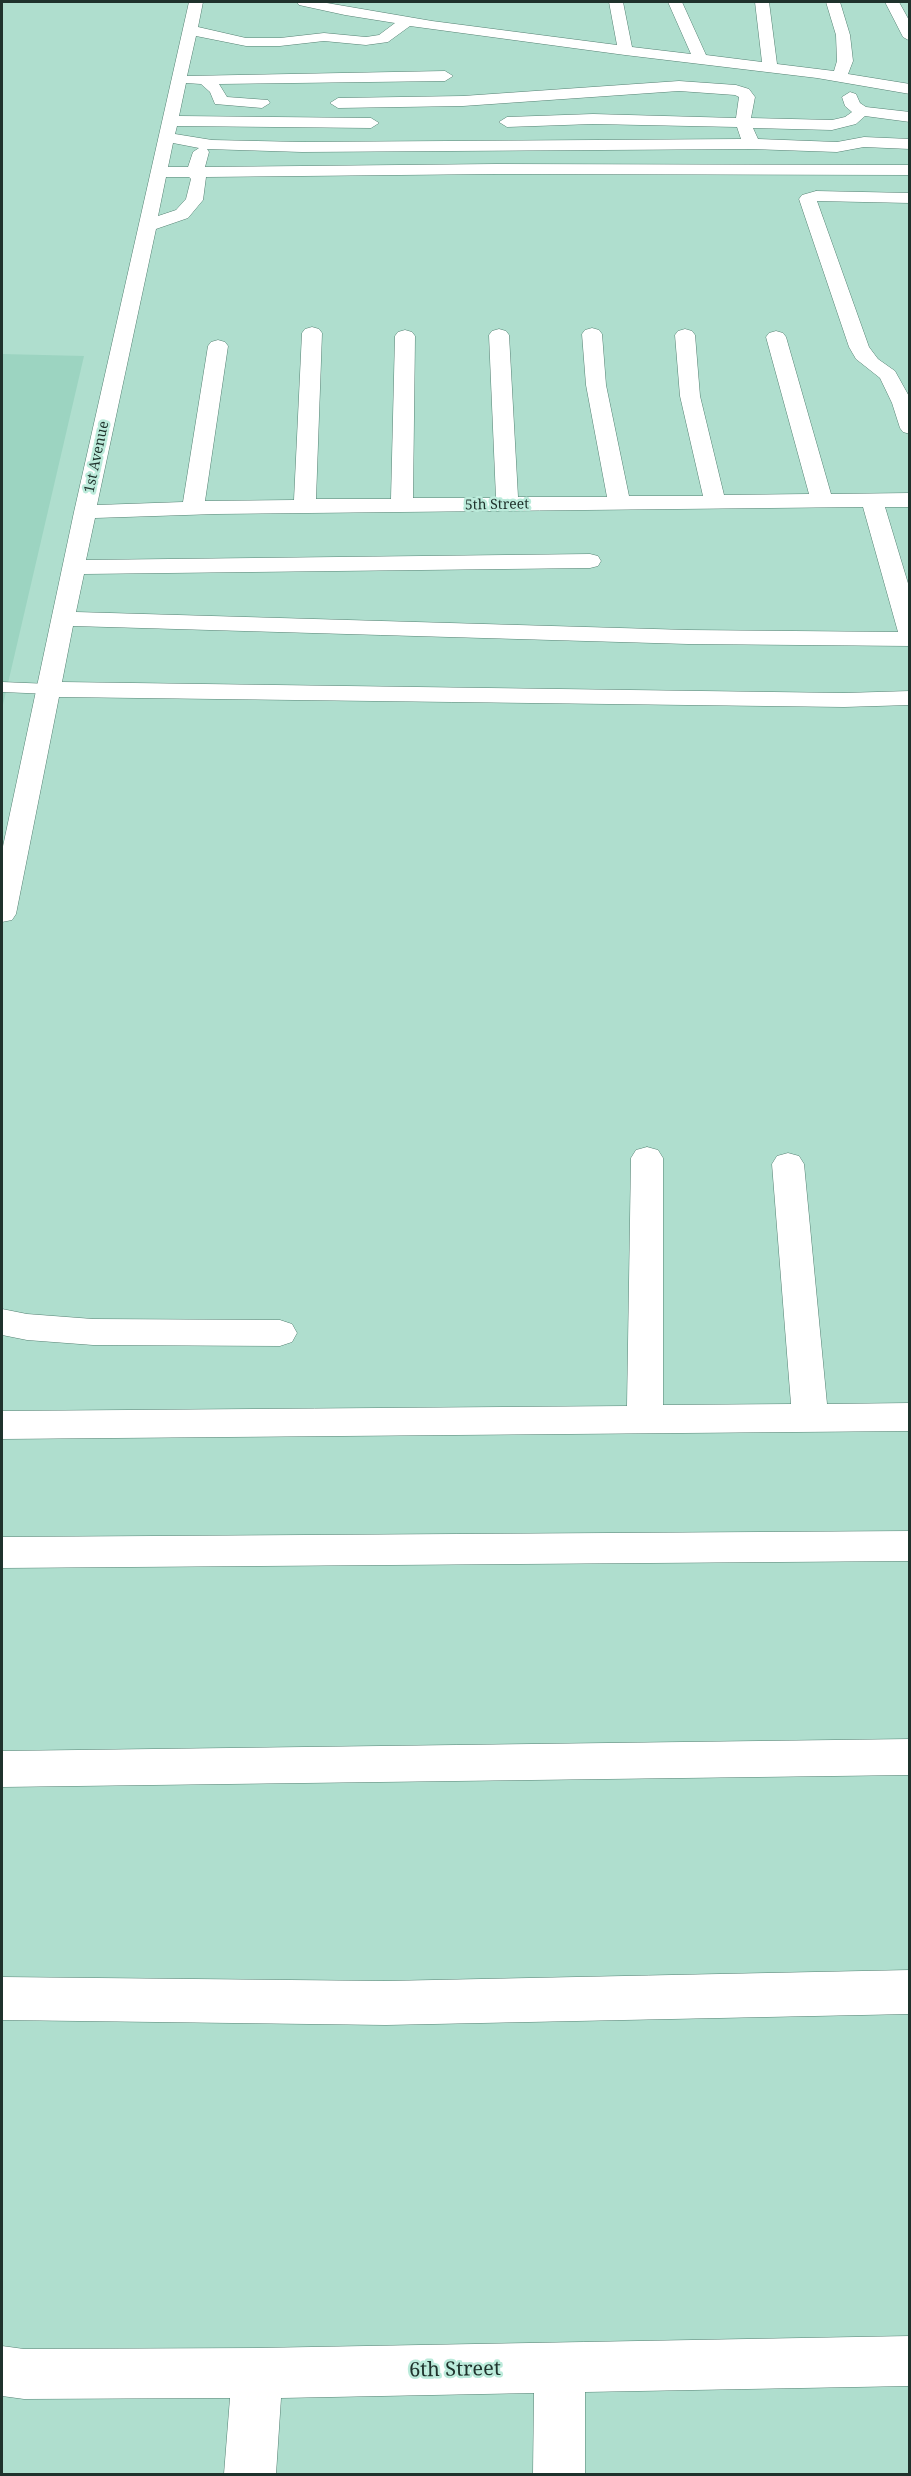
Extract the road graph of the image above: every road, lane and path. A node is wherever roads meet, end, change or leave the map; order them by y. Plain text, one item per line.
1 (196, 2) edge
2 (304, 2) edge
3 (616, 2) edge
4 (675, 2) edge
5 (762, 2) edge
6 (833, 2) edge
7 (892, 2) edge
8 (407, 21) junction
9 (190, 30) junction
10 (386, 37) junction
11 (909, 37) edge
12 (407, 40) dead end
13 (625, 51) junction
14 (699, 59) junction
15 (770, 67) junction
16 (445, 76) dead end
17 (845, 76) junction
18 (205, 80) junction
19 (178, 81) junction
20 (909, 89) edge
21 (219, 99) junction
22 (276, 103) dead end
23 (321, 103) dead end
24 (862, 111) junction
25 (909, 117) edge
26 (743, 121) junction
27 (210, 122) junction
28 (390, 123) dead end
29 (485, 123) dead end
30 (845, 123) junction
31 (167, 129) junction
32 (204, 143) junction
33 (853, 143) junction
34 (751, 144) junction
35 (909, 144) edge
36 (760, 170) junction
37 (909, 170) edge
38 (158, 172) junction
39 (195, 172) junction
40 (905, 198) edge
41 (908, 219) dead end
42 (146, 226) junction
43 (312, 333) dead end
44 (592, 334) dead end
45 (499, 335) dead end
46 (685, 335) dead end
47 (405, 336) dead end
48 (776, 338) dead end
49 (218, 346) dead end
50 (909, 428) edge
51 (872, 500) junction
52 (909, 500) edge
53 (822, 501) junction
54 (715, 502) junction
55 (619, 503) junction
56 (507, 504) junction
57 (402, 506) junction
58 (305, 507) junction
59 (193, 508) junction
60 (85, 512) junction
61 (590, 561) dead end
62 (74, 567) junction
63 (63, 619) junction
64 (909, 632) edge
65 (909, 639) edge
66 (2, 687) edge
67 (50, 689) junction
68 (909, 698) edge
69 (2, 914) edge
70 (647, 1158) dead end
71 (788, 1164) dead end
72 (2, 1322) edge
73 (280, 1333) dead end
74 (810, 1417) junction
75 (909, 1417) edge
76 (645, 1419) junction
77 (2, 1425) edge
78 (909, 1546) edge
79 (2, 1553) edge
80 (909, 1757) edge
81 (2, 1769) edge
82 (909, 1992) edge
83 (2, 1999) edge
84 (909, 2361) edge
85 (560, 2368) junction
86 (2, 2372) edge
87 (257, 2373) junction
88 (250, 2475) edge
89 (559, 2475) edge

1 - 9 street, 1st Avenue
2 - 8 street
3 - 13 street
4 - 14 street
5 - 15 street
6 - 17 street
7 - 11 street
8 - 10 street
8 - 13 street
9 - 10 street
9 - 19 street, 1st Avenue
10 - 12 street
13 - 14 street
14 - 15 street
15 - 17 street
16 - 18 street
17 - 20 street
17 - 24 street
18 - 19 street
18 - 21 street
19 - 31 street, 1st Avenue
21 - 22 street
21 - 27 street
23 - 26 street
24 - 25 street
24 - 30 street
26 - 29 street
26 - 30 street
26 - 34 street
27 - 28 street
27 - 31 street
27 - 32 street
30 - 33 street
31 - 32 street
31 - 38 street, 1st Avenue
32 - 34 street
32 - 39 street
33 - 34 street
33 - 35 street
34 - 36 street
36 - 37 street
36 - 39 street
38 - 39 street
38 - 42 street, 1st Avenue
39 - 42 street
40 - 41 street
40 - 50 street
42 - 60 street, 1st Avenue
43 - 58 street
44 - 55 street
45 - 56 street
46 - 54 street
47 - 57 street
48 - 53 street
49 - 59 street
51 - 52 street, 5th Street
51 - 53 street, 5th Street
51 - 64 street
53 - 54 street, 5th Street
54 - 55 street, 5th Street
55 - 56 street, 5th Street
56 - 57 street, 5th Street
57 - 58 street, 5th Street
58 - 59 street, 5th Street
59 - 60 street, 5th Street
60 - 62 street, 1st Avenue
61 - 62 street
62 - 63 street, 1st Avenue
63 - 65 street
63 - 67 street, 1st Avenue
66 - 67 lane
67 - 68 street
67 - 69 street, 1st Avenue
70 - 76 street
71 - 74 street
72 - 73 street
74 - 75 street
74 - 76 street
76 - 77 street
78 - 79 street
80 - 81 street
82 - 83 street
84 - 85 street, 6th Street
85 - 87 street, 6th Street
85 - 89 street
86 - 87 street, 6th Street
87 - 88 street

